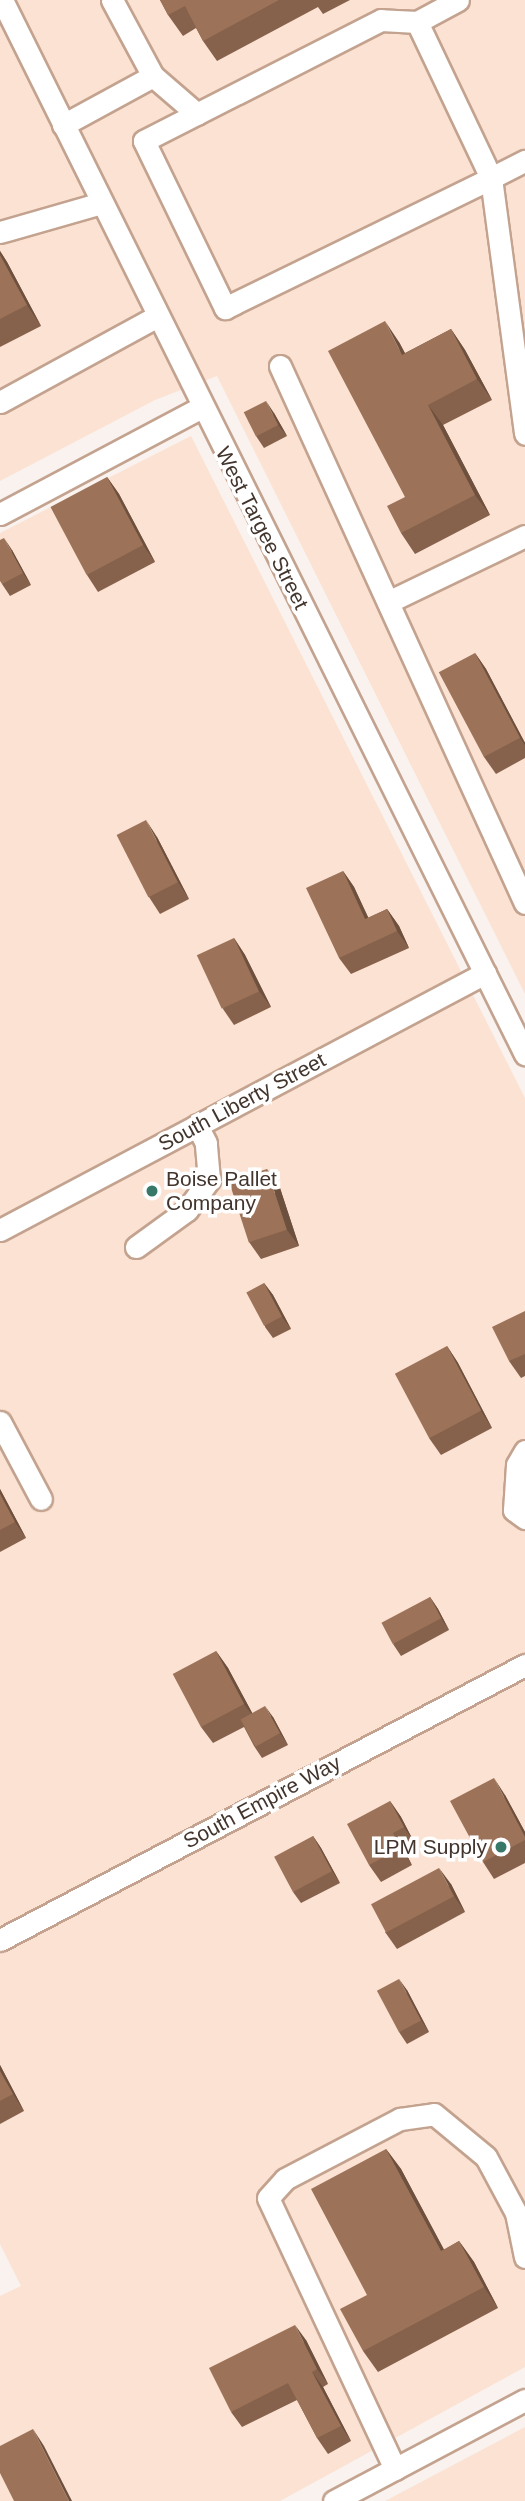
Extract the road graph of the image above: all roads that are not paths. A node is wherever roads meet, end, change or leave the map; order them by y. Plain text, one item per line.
1 (2, 0) edge
2 (112, 0) edge
3 (458, 0) edge
4 (417, 22) junction
5 (153, 76) junction
6 (197, 114) junction
7 (63, 125) junction
8 (525, 161) edge
9 (491, 178) junction
10 (102, 202) junction
11 (0, 232) edge
12 (158, 316) junction
13 (280, 366) dead end
14 (0, 402) edge
15 (202, 407) junction
16 (525, 434) edge
17 (0, 514) edge
18 (525, 537) edge
19 (388, 602) junction
20 (525, 902) edge
21 (485, 973) junction
22 (525, 1054) edge
23 (197, 1125) junction
24 (0, 1230) edge
25 (136, 1247) dead end
26 (0, 1422) edge
27 (525, 1451) edge
28 (41, 1499) dead end
29 (525, 1517) edge
30 (525, 1665) edge
31 (0, 1940) edge
32 (525, 2257) edge
33 (525, 2400) edge
34 (395, 2469) junction
35 (334, 2501) edge

1 - 7 street, West Targee Street
2 - 5 street
3 - 4 street
4 - 6 street
4 - 9 street
5 - 6 street
5 - 7 street
6 - 9 street
7 - 10 street, West Targee Street
8 - 9 street
9 - 16 street
10 - 11 street
10 - 12 street, West Targee Street
12 - 14 street
12 - 15 street, West Targee Street
13 - 19 street
15 - 17 street
15 - 21 street, West Targee Street
18 - 19 street
19 - 20 street
21 - 22 street, West Targee Street
21 - 23 street, South Liberty Street
23 - 24 street, South Liberty Street
23 - 25 street
26 - 28 street
27 - 29 street
30 - 31 street, South Empire Way
32 - 34 street
33 - 34 street
34 - 35 street

